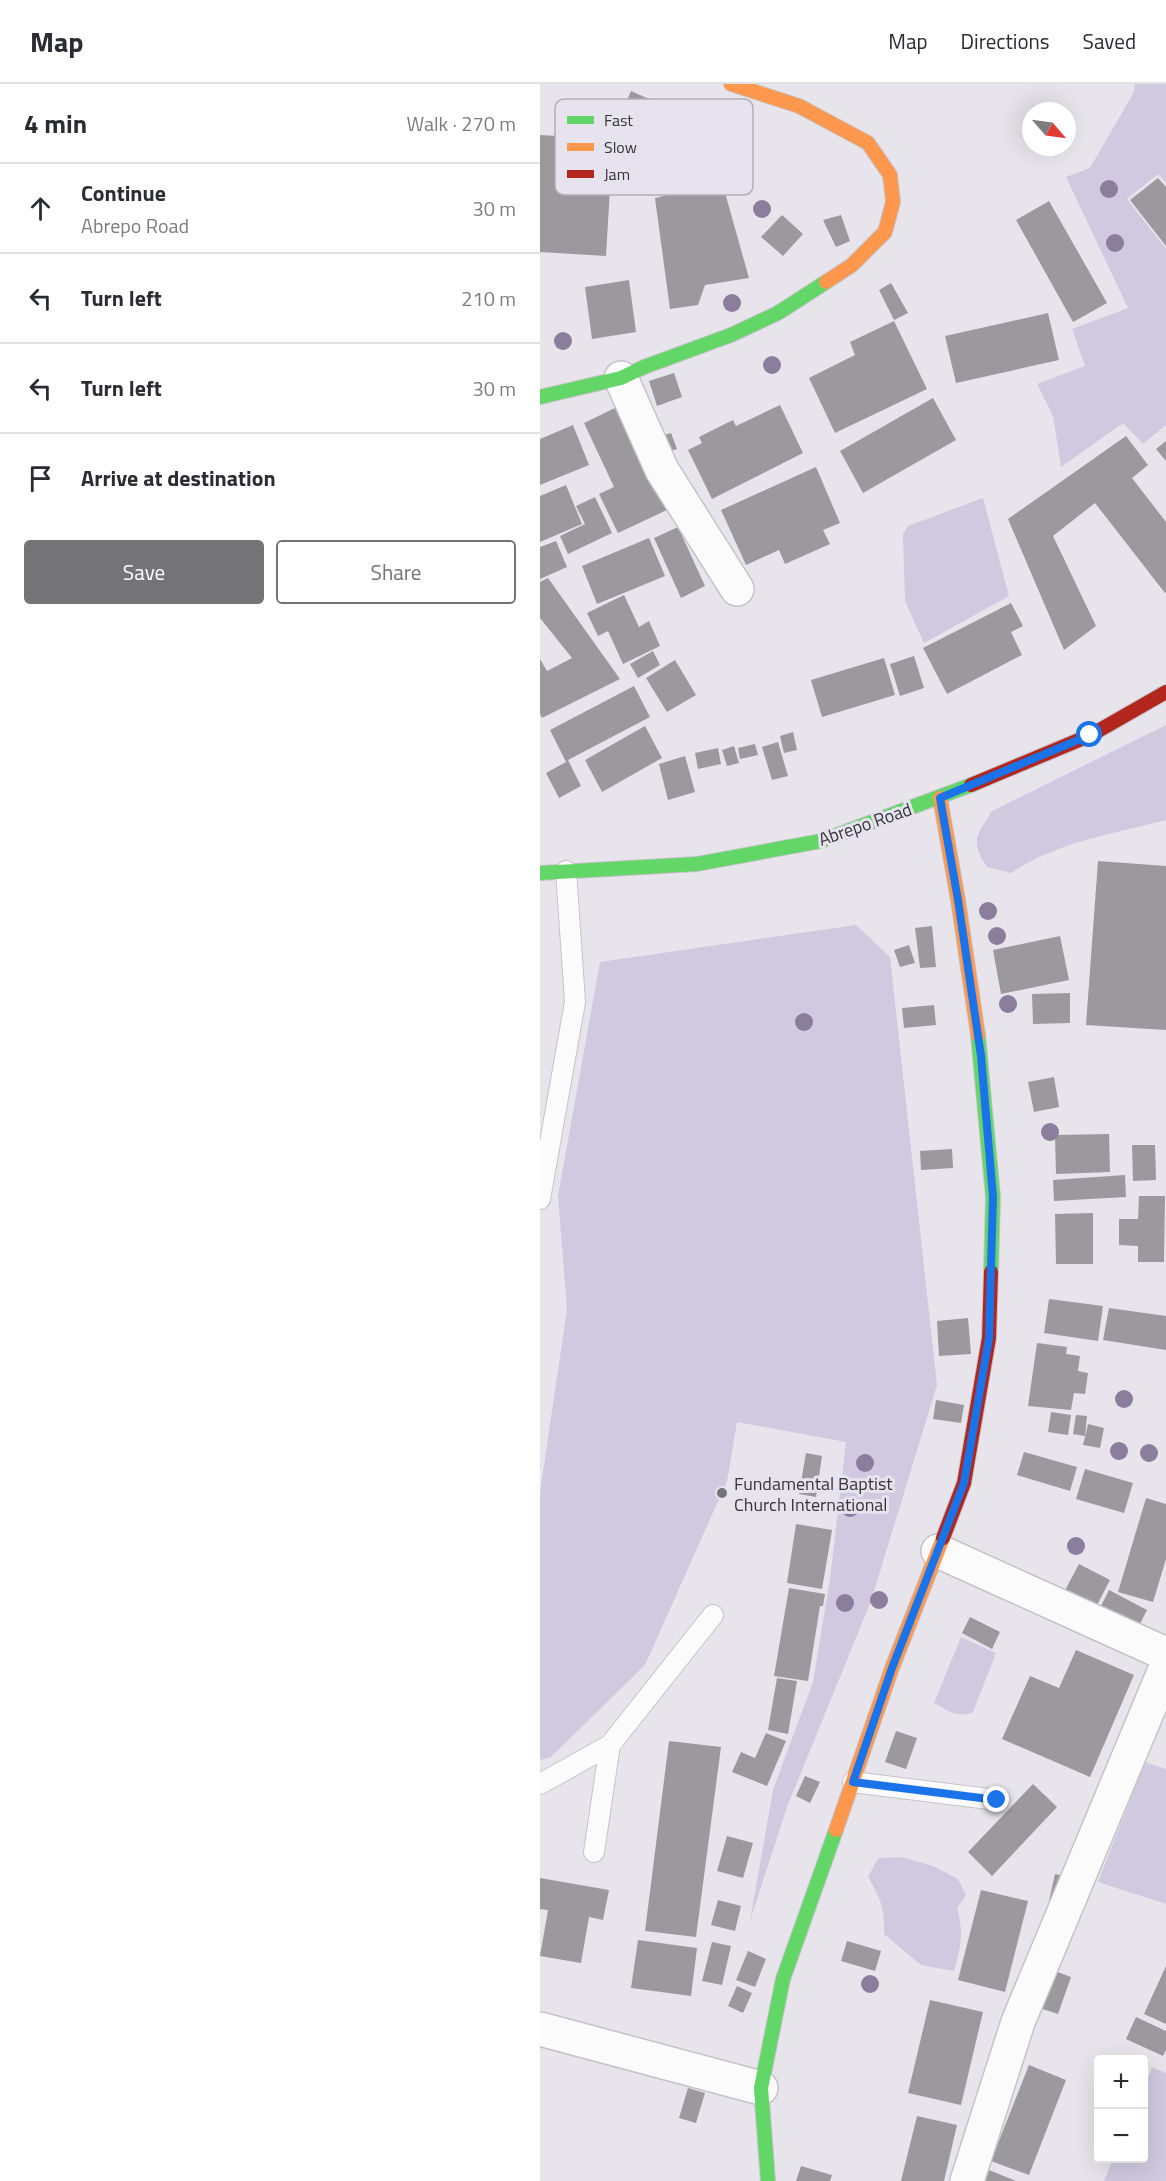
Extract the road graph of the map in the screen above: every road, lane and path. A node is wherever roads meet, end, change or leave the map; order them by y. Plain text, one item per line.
1 (731, 84) edge
2 (621, 378) junction
3 (540, 398) edge
4 (738, 589) dead end
5 (1166, 692) edge
6 (940, 798) junction
7 (566, 871) junction
8 (540, 873) edge
9 (540, 1198) edge
10 (938, 1551) junction
11 (713, 1615) dead end
12 (1166, 1654) edge
13 (1166, 1667) edge
14 (610, 1745) junction
15 (853, 1782) junction
16 (540, 1784) edge
17 (997, 1800) dead end
18 (594, 1852) dead end
19 (540, 2029) edge
20 (761, 2088) junction
21 (768, 2181) edge
22 (967, 2181) edge

1 - 2 street
2 - 3 street
2 - 4 street
5 - 6 street, Abrepo Road
6 - 7 street, Abrepo Road
6 - 10 street
7 - 8 street, Abrepo Road
7 - 9 lane
10 - 12 street
10 - 15 street
11 - 14 lane
13 - 22 street
14 - 16 lane
14 - 18 lane
15 - 17 lane
15 - 20 street
19 - 20 street
20 - 21 street

